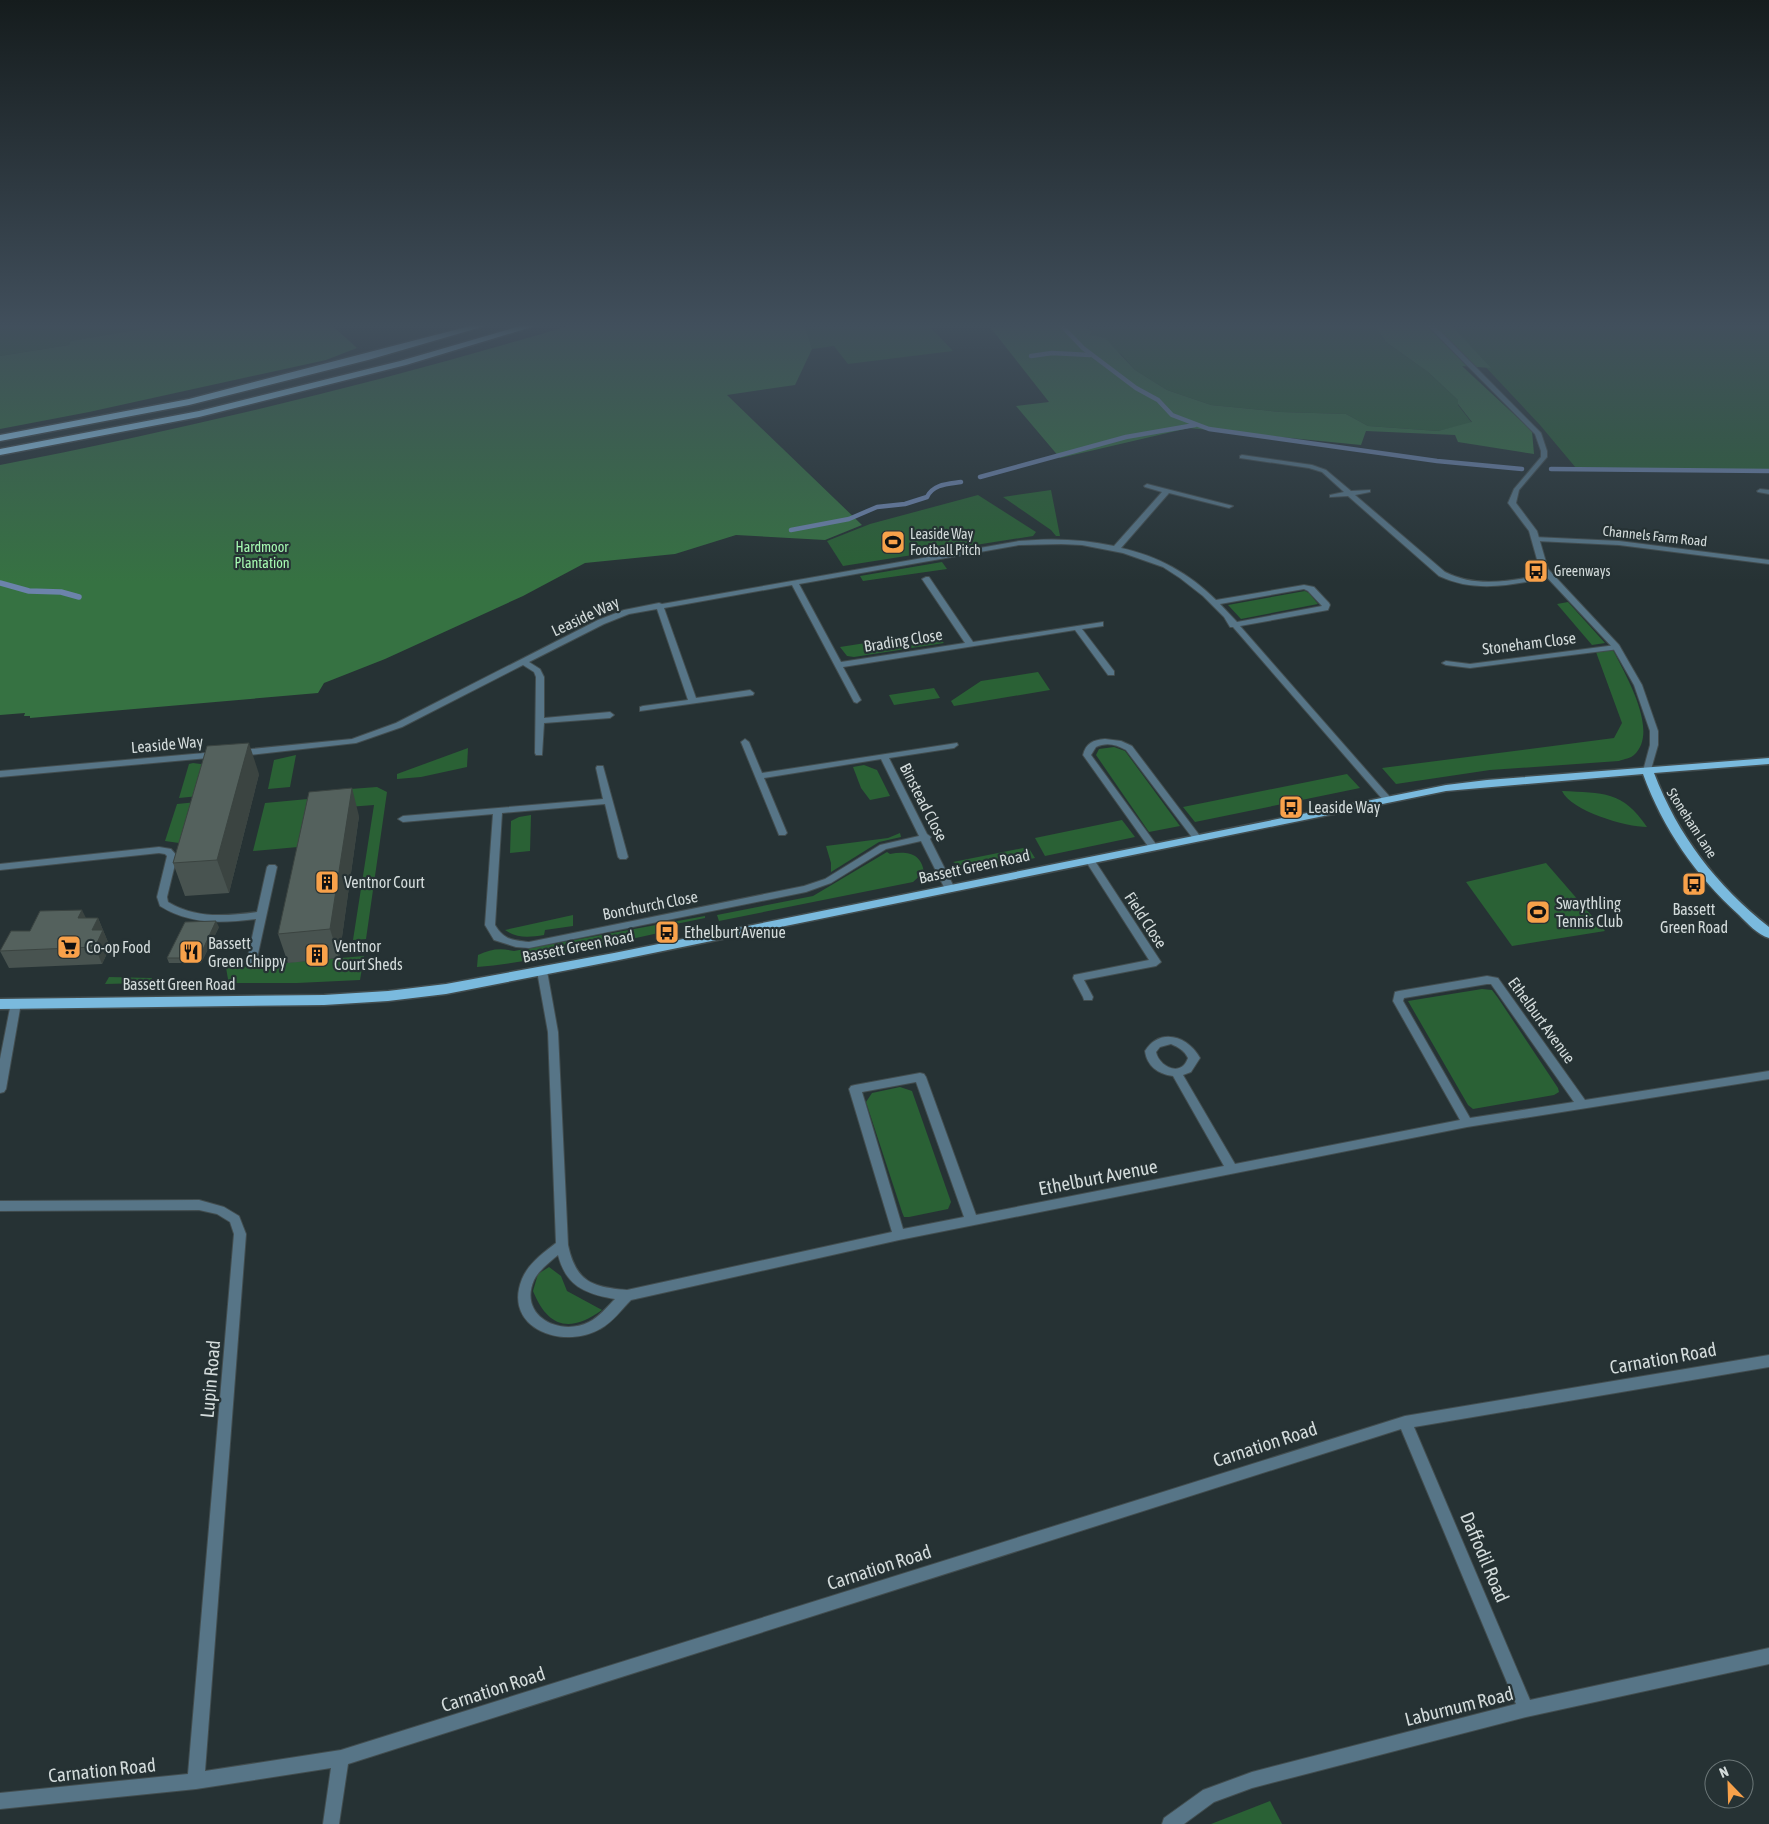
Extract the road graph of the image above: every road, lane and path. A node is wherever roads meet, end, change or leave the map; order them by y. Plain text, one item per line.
1 (141, 411) edge
2 (211, 411) edge
3 (1516, 411) edge
4 (0, 438) edge
5 (0, 452) edge
6 (1242, 457) dead end
7 (1147, 486) dead end
8 (1368, 491) dead end
9 (1760, 491) dead end
10 (1167, 492) junction
11 (1769, 492) edge
12 (1350, 494) junction
13 (1332, 496) dead end
14 (1229, 506) dead end
15 (1537, 539) junction
16 (1115, 550) junction
17 (1769, 562) edge
18 (1548, 576) junction
19 (926, 579) dead end
20 (794, 582) junction
21 (1213, 603) junction
22 (659, 605) junction
23 (1100, 624) dead end
24 (1234, 625) junction
25 (1077, 628) junction
26 (971, 645) junction
27 (1616, 647) junction
28 (524, 662) junction
29 (1446, 663) dead end
30 (839, 666) junction
31 (1111, 673) dead end
32 (750, 693) dead end
33 (857, 700) dead end
34 (693, 701) junction
35 (643, 709) dead end
36 (610, 715) dead end
37 (540, 722) junction
38 (745, 742) dead end
39 (954, 745) dead end
40 (539, 752) dead end
41 (884, 757) junction
42 (1769, 761) edge
43 (600, 768) dead end
44 (1647, 771) junction
45 (0, 775) edge
46 (758, 776) junction
47 (1387, 799) junction
48 (608, 801) junction
49 (498, 811) junction
50 (403, 819) dead end
51 (782, 833) dead end
52 (926, 837) junction
53 (1197, 838) junction
54 (1153, 847) junction
55 (624, 857) dead end
56 (1090, 860) junction
57 (0, 867) edge
58 (272, 868) dead end
59 (950, 889) junction
60 (262, 915) junction
61 (1768, 933) edge
62 (252, 962) dead end
63 (542, 971) junction
64 (1088, 997) dead end
65 (16, 1003) junction
66 (0, 1004) edge
67 (1176, 1072) dead end
68 (1769, 1075) edge
69 (0, 1089) edge
70 (1582, 1104) junction
71 (1466, 1123) junction
72 (1232, 1169) junction
73 (0, 1206) edge
74 (972, 1221) junction
75 (899, 1235) junction
76 (562, 1245) junction
77 (627, 1295) junction
78 (1769, 1361) edge
79 (1405, 1422) junction
80 (1769, 1656) edge
81 (1526, 1709) junction
82 (341, 1758) junction
83 (196, 1781) junction
84 (0, 1801) edge
85 (332, 1824) edge
86 (1170, 1824) edge

1 - 4 highway
2 - 5 highway
3 - 15 street
6 - 12 street
7 - 10 street
8 - 12 street
9 - 11 street
10 - 14 street
10 - 16 street
12 - 13 street
12 - 18 street
15 - 17 street, Channels Farm Road
15 - 18 street
16 - 20 street, Leaside Way
16 - 21 street, Leaside Way
18 - 27 street
19 - 26 street, Brading Close
20 - 22 street, Leaside Way
20 - 30 street
21 - 24 street, Leaside Way
21 - 24 street
22 - 28 street, Leaside Way
22 - 34 street
23 - 25 street, Brading Close
24 - 47 street, Leaside Way
25 - 26 street, Brading Close
25 - 31 street
26 - 30 street, Brading Close
27 - 29 street, Stoneham Close
27 - 44 street
28 - 37 street
28 - 45 street, Leaside Way
30 - 33 street
32 - 34 street
34 - 35 street
36 - 37 street
37 - 40 street
38 - 46 street
39 - 41 street, Binstead Close
41 - 46 street, Binstead Close
41 - 52 street, Binstead Close
42 - 44 main road, Bassett Green Road
43 - 48 street
44 - 47 main road, Bassett Green Road
44 - 61 main road, Stoneham Lane
46 - 51 street
47 - 53 main road, Bassett Green Road
48 - 49 street
48 - 55 street
49 - 50 street
49 - 52 street, Bonchurch Close
52 - 59 street, Binstead Close
53 - 54 main road, Bassett Green Road
53 - 54 street
54 - 56 main road, Bassett Green Road
56 - 59 main road, Bassett Green Road
56 - 64 street, Field Close
57 - 60 street
58 - 60 street
59 - 63 main road, Bassett Green Road
60 - 62 street
63 - 65 main road, Bassett Green Road
63 - 76 street, Ethelburt Avenue
65 - 66 main road, Bassett Green Road
65 - 69 street
67 - 72 street
68 - 70 street, Ethelburt Avenue
70 - 71 street, Ethelburt Avenue
70 - 71 street, Ethelburt Avenue
71 - 72 street, Ethelburt Avenue
72 - 74 street, Ethelburt Avenue
73 - 83 street, Lupin Road
74 - 75 street, Ethelburt Avenue
74 - 75 street
75 - 77 street, Ethelburt Avenue
76 - 77 street, Ethelburt Avenue
76 - 77 street
78 - 79 street, Carnation Road
79 - 81 street, Daffodil Road
79 - 82 street, Carnation Road
80 - 81 street, Laburnum Road
81 - 86 street, Laburnum Road
82 - 83 street, Carnation Road
82 - 85 street
83 - 84 street, Carnation Road

